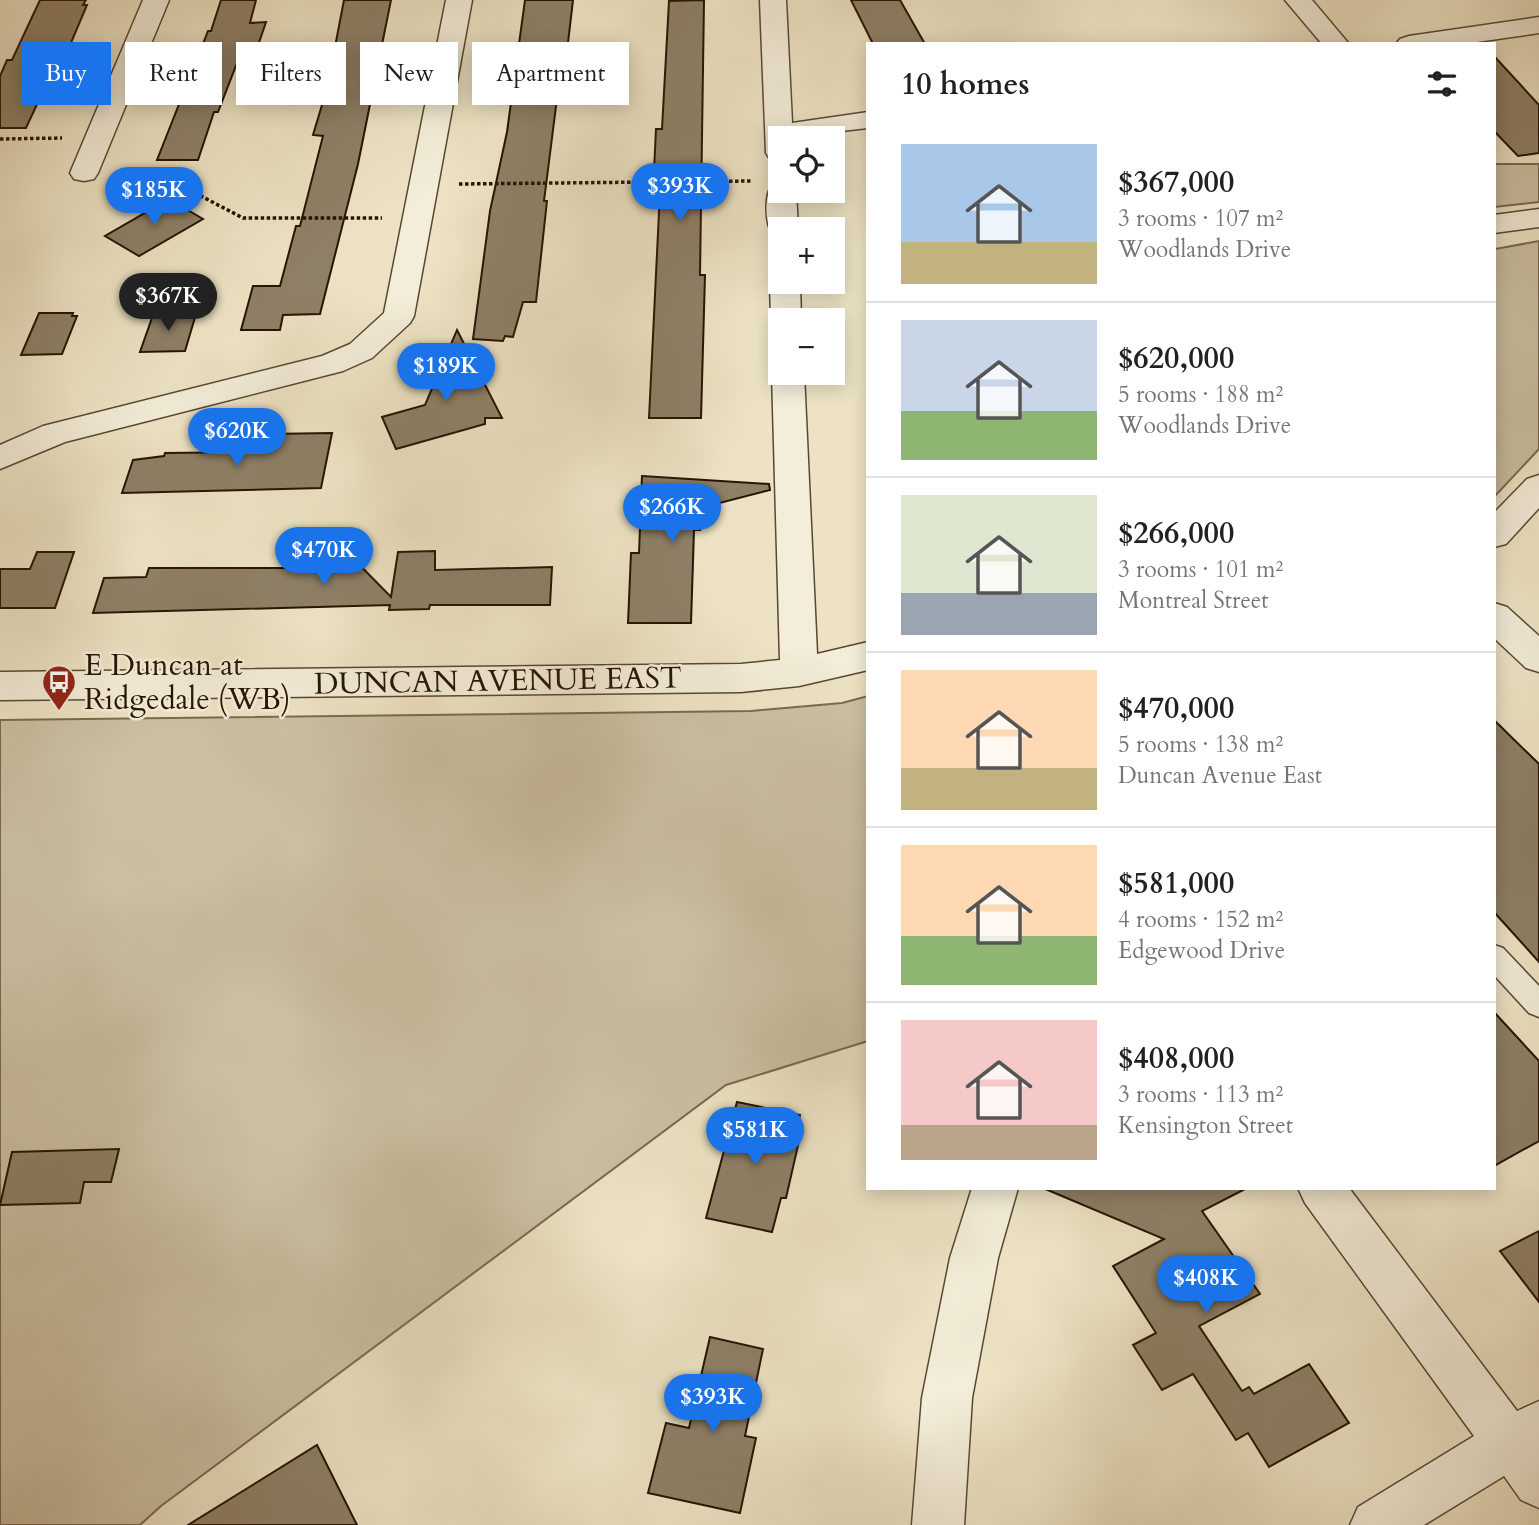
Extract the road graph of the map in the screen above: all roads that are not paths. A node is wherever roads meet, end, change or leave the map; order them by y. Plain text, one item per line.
1 (156, 0) edge
2 (459, 0) edge
3 (773, 0) edge
4 (1298, 0) edge
5 (1539, 25) edge
6 (1334, 42) edge
7 (1423, 42) edge
8 (866, 121) edge
9 (779, 126) edge
10 (845, 126) edge
11 (84, 173) road end
12 (1539, 218) edge
13 (1496, 224) edge
14 (788, 385) edge
15 (0, 458) edge
16 (1539, 487) edge
17 (1496, 533) edge
18 (1496, 618) edge
19 (866, 656) edge
20 (1539, 658) edge
21 (799, 672) junction
22 (0, 686) edge
23 (1496, 958) edge
24 (1539, 1005) edge
25 (994, 1190) edge
26 (1323, 1190) edge
27 (1529, 1451) edge
28 (939, 1525) edge
29 (1376, 1525) edge

1 - 11 street
2 - 15 street
3 - 9 street
4 - 6 street
5 - 7 street
8 - 10 street
12 - 13 street
14 - 21 street
16 - 17 street
18 - 20 street
19 - 21 street, DUNCAN AVENUE EAST
21 - 22 street, DUNCAN AVENUE EAST
23 - 24 lane
25 - 28 street
26 - 27 street
27 - 29 street

